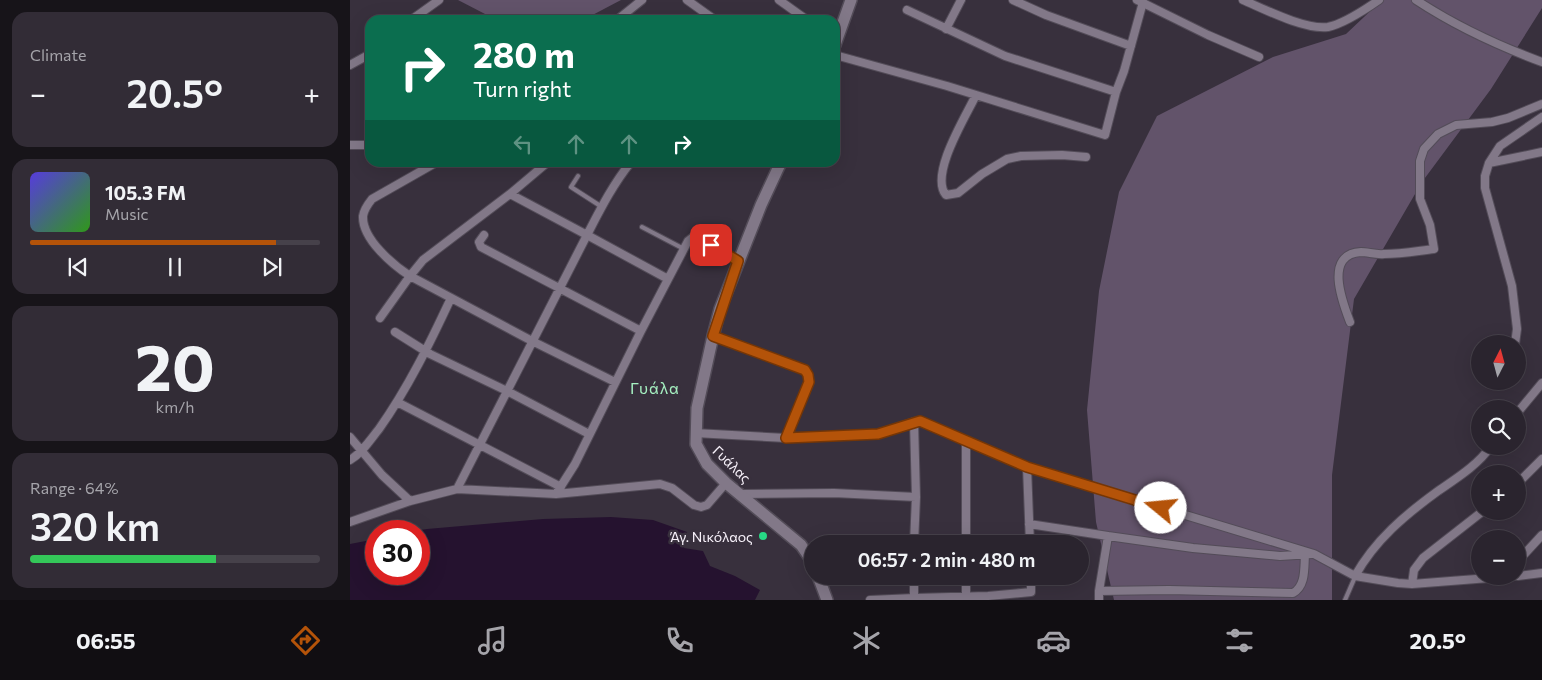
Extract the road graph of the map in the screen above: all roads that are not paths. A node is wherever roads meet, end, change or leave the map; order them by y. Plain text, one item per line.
1 (439, 0) edge
2 (642, 0) edge
3 (687, 0) edge
4 (779, 0) edge
5 (794, 0) edge
6 (851, 0) edge
7 (961, 0) edge
8 (1013, 0) edge
9 (1244, 0) edge
10 (1379, 0) edge
11 (1416, 0) edge
12 (1140, 1) edge
13 (908, 10) dead end
14 (796, 12) junction
15 (418, 15) edge
16 (623, 15) edge
17 (709, 15) edge
18 (800, 15) edge
19 (946, 29) junction
20 (840, 31) edge
21 (1131, 46) junction
22 (840, 56) edge
23 (365, 57) edge
24 (1259, 57) dead end
25 (1542, 62) edge
26 (350, 65) edge
27 (1116, 92) junction
28 (976, 95) junction
29 (1542, 104) edge
30 (1542, 118) edge
31 (350, 145) edge
32 (365, 145) edge
33 (1542, 152) edge
34 (1086, 157) dead end
35 (1489, 163) junction
36 (428, 167) edge
37 (542, 167) edge
38 (627, 167) edge
39 (779, 167) edge
40 (578, 176) dead end
41 (510, 194) junction
42 (602, 207) junction
43 (642, 227) dead end
44 (484, 235) dead end
45 (587, 235) junction
46 (684, 249) junction
47 (738, 261) junction
48 (410, 276) junction
49 (668, 279) junction
50 (560, 288) junction
51 (451, 298) junction
52 (380, 318) dead end
53 (1350, 322) dead end
54 (641, 330) junction
55 (395, 332) dead end
56 (1516, 335) edge
57 (713, 336) junction
58 (532, 341) junction
59 (426, 351) junction
60 (615, 382) junction
61 (1542, 383) edge
62 (507, 391) junction
63 (397, 402) junction
64 (1526, 402) edge
65 (914, 422) junction
66 (695, 433) junction
67 (589, 434) junction
68 (350, 437) edge
69 (786, 438) junction
70 (966, 442) junction
71 (480, 444) junction
72 (361, 451) junction
73 (1484, 455) edge
74 (1542, 459) edge
75 (350, 460) edge
76 (1027, 467) junction
77 (1526, 475) edge
78 (726, 483) junction
79 (457, 489) junction
80 (559, 490) junction
81 (742, 494) junction
82 (916, 497) junction
83 (410, 501) junction
84 (1472, 520) edge
85 (350, 522) edge
86 (1029, 524) junction
87 (1542, 534) edge
88 (914, 535) edge
89 (966, 535) edge
90 (1030, 535) edge
91 (1108, 536) junction
92 (804, 549) edge
93 (1526, 552) edge
94 (1314, 554) junction
95 (1305, 555) junction
96 (1542, 572) edge
97 (1526, 574) edge
98 (1355, 576) junction
99 (1471, 580) edge
100 (1412, 584) junction
101 (821, 585) edge
102 (914, 585) edge
103 (966, 585) edge
104 (1031, 585) edge
105 (1098, 591) junction
106 (1031, 592) junction
107 (966, 597) junction
108 (914, 598) junction
109 (988, 598) edge
110 (928, 599) edge
111 (827, 600) edge
112 (870, 600) edge
113 (1036, 600) edge
114 (1099, 600) edge
115 (1345, 600) edge

1 - 15 street
2 - 16 street
3 - 17 street
4 - 14 street
5 - 14 street
6 - 20 street
7 - 19 street
8 - 21 street
9 - 10 street
11 - 25 street
12 - 21 street
12 - 24 street
13 - 19 street
14 - 18 street
19 - 27 street
21 - 27 street
22 - 28 street
23 - 26 street
27 - 28 street
28 - 34 street
29 - 53 street
30 - 35 street
31 - 32 street
33 - 35 street
35 - 56 street
36 - 48 street
37 - 41 street
38 - 42 street
39 - 47 street, Γυάλας
40 - 42 lane
41 - 45 street
41 - 48 street
42 - 45 street
43 - 46 lane
44 - 50 street
45 - 49 street
45 - 50 street
46 - 47 street
46 - 49 street
47 - 57 street, Γυάλας
48 - 51 street
48 - 52 street
49 - 54 street
50 - 54 street
50 - 58 street
51 - 58 street
51 - 59 street
54 - 60 street
55 - 59 street
57 - 66 street, Γυάλας
57 - 69 street
58 - 60 street
58 - 62 street
59 - 62 street
59 - 63 street
60 - 67 street
61 - 64 street
62 - 67 street
62 - 71 street
63 - 71 street
63 - 72 street
65 - 69 street
65 - 70 street
65 - 82 street
66 - 69 street
66 - 78 street, Γυάλας
67 - 80 street
68 - 72 street
70 - 76 street
70 - 89 street
71 - 79 street
71 - 80 street
72 - 75 street
72 - 83 street
73 - 98 street
74 - 77 street
76 - 86 street
76 - 94 street
78 - 80 street
78 - 81 street, Γυάλας
79 - 80 street
79 - 83 street
81 - 82 street
81 - 92 street, Γυάλας
82 - 88 street
83 - 85 street
84 - 100 street
86 - 90 street
86 - 91 street
87 - 93 street
91 - 95 street
91 - 105 street
94 - 95 street
94 - 98 street
95 - 105 street
96 - 97 street
98 - 100 street
98 - 115 lane
99 - 100 street
101 - 111 street
102 - 108 street
103 - 107 street
104 - 106 street
105 - 114 street
106 - 109 street
106 - 113 street
107 - 109 street
107 - 110 street
108 - 110 street
108 - 112 street

